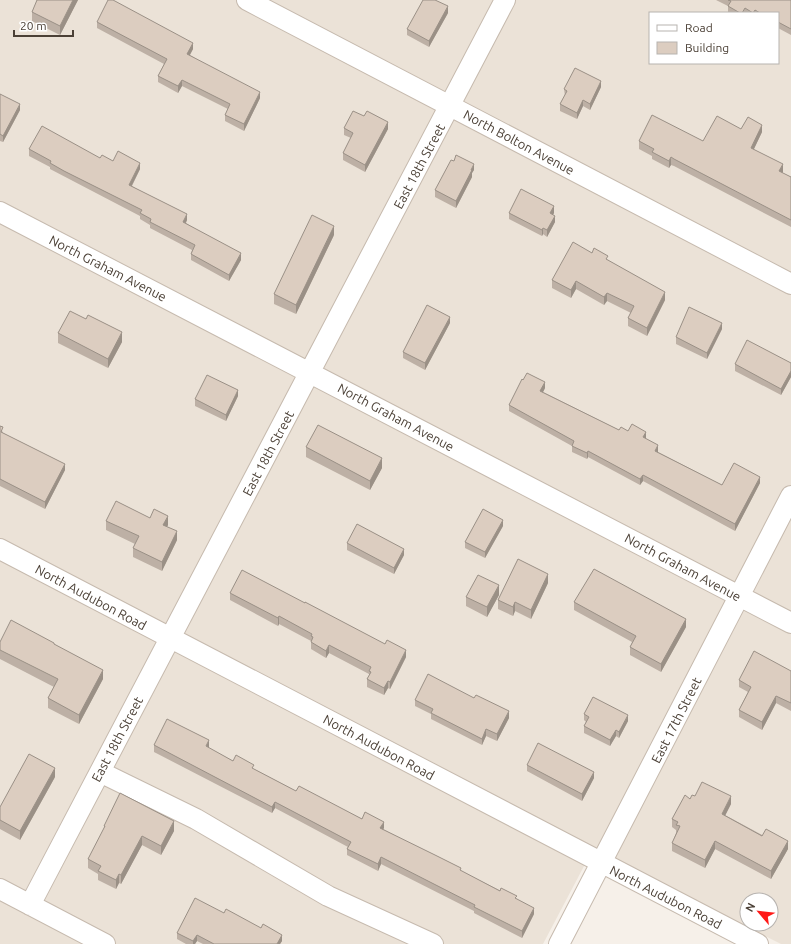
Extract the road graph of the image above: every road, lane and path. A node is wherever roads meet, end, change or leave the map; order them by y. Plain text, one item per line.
1 (247, 0) edge
2 (505, 0) edge
3 (450, 106) junction
4 (0, 212) edge
5 (791, 284) edge
6 (310, 372) junction
7 (791, 496) edge
8 (0, 549) edge
9 (738, 596) junction
10 (791, 623) edge
11 (170, 638) junction
12 (100, 772) junction
13 (601, 863) junction
14 (0, 889) edge
15 (30, 905) junction
16 (105, 944) edge
17 (433, 944) edge
18 (559, 944) edge
19 (758, 944) edge

1 - 3 street, North Bolton Avenue
2 - 3 street, East 18th Street
3 - 5 street, North Bolton Avenue
3 - 6 street, East 18th Street
4 - 6 street, North Graham Avenue
6 - 9 street, North Graham Avenue
6 - 11 street, East 18th Street
7 - 9 street, East 17th Street
8 - 11 street, North Audubon Road
9 - 10 street, North Graham Avenue
9 - 13 street, East 17th Street
11 - 12 street, East 18th Street
11 - 13 street, North Audubon Road
12 - 15 street, East 18th Street
12 - 17 street
13 - 18 street, East 17th Street
13 - 19 street, North Audubon Road
14 - 15 street
15 - 16 street

